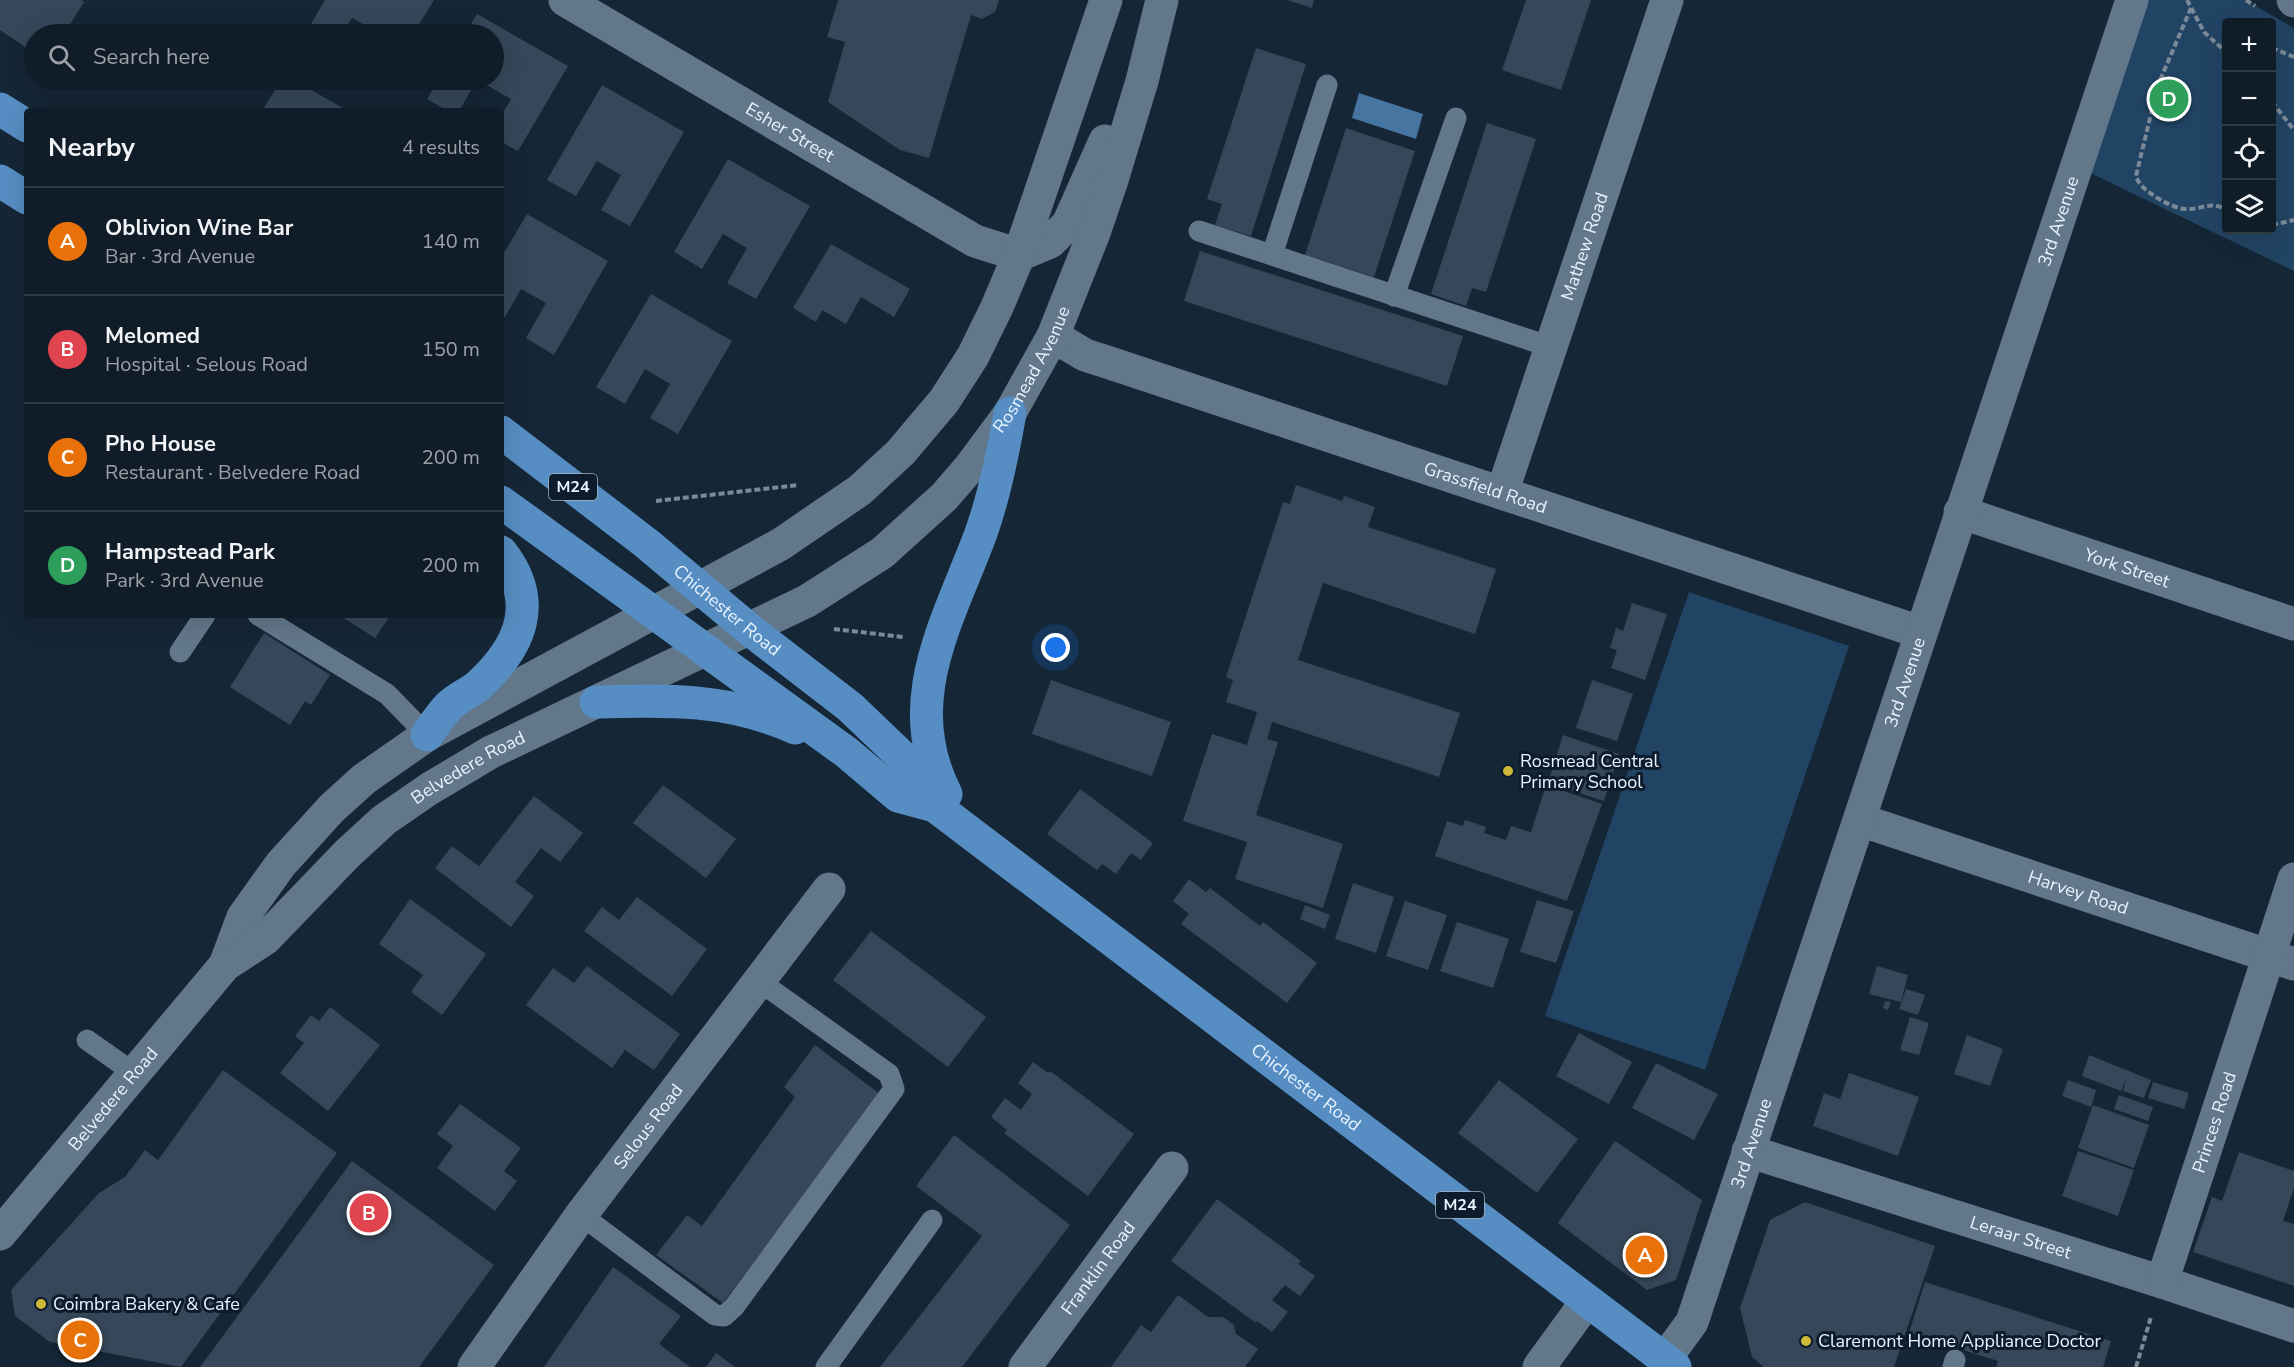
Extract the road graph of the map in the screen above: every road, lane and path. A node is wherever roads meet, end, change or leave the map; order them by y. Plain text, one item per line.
1 (565, 0) edge
2 (1106, 0) edge
3 (1162, 0) edge
4 (1667, 0) edge
5 (2132, 0) edge
6 (2187, 0) edge
7 (2191, 8) junction
8 (2222, 48) edge
9 (2276, 50) edge
10 (2294, 57) edge
11 (1142, 81) junction
12 (1327, 84) dead end
13 (2276, 108) edge
14 (0, 110) edge
15 (1456, 118) dead end
16 (24, 124) edge
17 (2294, 130) edge
18 (0, 182) edge
19 (24, 196) edge
20 (2222, 208) edge
21 (2294, 220) edge
22 (2276, 224) edge
23 (1199, 231) dead end
24 (1019, 255) junction
25 (1272, 255) junction
26 (1394, 296) junction
27 (1053, 336) junction
28 (1551, 347) junction
29 (1010, 413) junction
30 (504, 434) edge
31 (809, 484) dead end
32 (1502, 493) junction
33 (656, 501) dead end
34 (504, 504) edge
35 (1960, 513) junction
36 (504, 557) edge
37 (701, 588) junction
38 (653, 614) junction
39 (202, 618) edge
40 (263, 618) edge
41 (2294, 624) edge
42 (831, 628) dead end
43 (750, 630) junction
44 (1920, 632) junction
45 (909, 642) dead end
46 (705, 650) junction
47 (180, 652) dead end
48 (596, 702) junction
49 (427, 735) junction
50 (846, 752) junction
51 (935, 806) junction
52 (1860, 820) junction
53 (964, 829) junction
54 (2294, 879) edge
55 (829, 889) dead end
56 (2281, 960) edge
57 (225, 965) junction
58 (759, 981) junction
59 (87, 1040) dead end
60 (134, 1074) junction
61 (1748, 1151) junction
62 (1172, 1168) dead end
63 (581, 1215) junction
64 (932, 1220) dead end
65 (0, 1234) edge
66 (2162, 1282) junction
67 (1587, 1301) junction
68 (2294, 1326) edge
69 (1670, 1363) edge
70 (474, 1367) edge
71 (826, 1367) edge
72 (1024, 1367) edge
73 (1539, 1367) edge
74 (2136, 1367) edge

1 - 24 street, Esher Street
2 - 24 street
3 - 11 street, Rosmead Avenue
4 - 28 street, Mathew Road
5 - 35 street, 3rd Avenue
6 - 7 path
7 - 8 path
7 - 20 path
9 - 10 path
11 - 24 street
11 - 27 street, Rosmead Avenue
12 - 25 lane
13 - 17 path
14 - 16 main road
15 - 26 lane
18 - 19 main road
21 - 22 path
23 - 25 lane
24 - 37 street
25 - 26 lane
26 - 28 lane
27 - 29 street, Rosmead Avenue
27 - 32 street, Grassfield Road
28 - 32 street, Mathew Road
29 - 43 street, Rosmead Avenue
29 - 53 main road
30 - 37 main road, Chichester Road / M24
31 - 33 path
32 - 44 street, Grassfield Road
34 - 38 main road, Chichester Road / M24
35 - 41 street, York Street
35 - 44 street, 3rd Avenue
36 - 49 main road
37 - 38 street, Belvedere Road
37 - 43 main road, Chichester Road / M24
38 - 46 main road, Chichester Road / M24
38 - 49 street, Belvedere Road
39 - 47 lane
40 - 49 lane
42 - 45 path
43 - 46 street, Belvedere Road
43 - 51 main road, Chichester Road / M24
44 - 52 street, 3rd Avenue
46 - 48 street, Belvedere Road
46 - 50 main road, Chichester Road / M24
48 - 50 main road
48 - 57 street, Belvedere Road
49 - 57 street, Belvedere Road
50 - 51 main road, Chichester Road / M24
51 - 53 main road, Chichester Road / M24
52 - 56 street, Harvey Road
52 - 61 street, 3rd Avenue
53 - 67 main road, Chichester Road / M24
54 - 56 street, Princes Road
55 - 58 street, Selous Road
56 - 66 street, Princes Road
57 - 60 street, Belvedere Road
58 - 63 street, Selous Road
58 - 63 lane
59 - 60 lane
60 - 65 street, Belvedere Road
61 - 66 street, Leraar Street
61 - 69 street, 3rd Avenue
62 - 72 street, Franklin Road
63 - 70 street, Selous Road
64 - 71 lane
66 - 68 street, Leraar Street
66 - 74 path
67 - 69 main road, Chichester Road / M24
67 - 73 street

